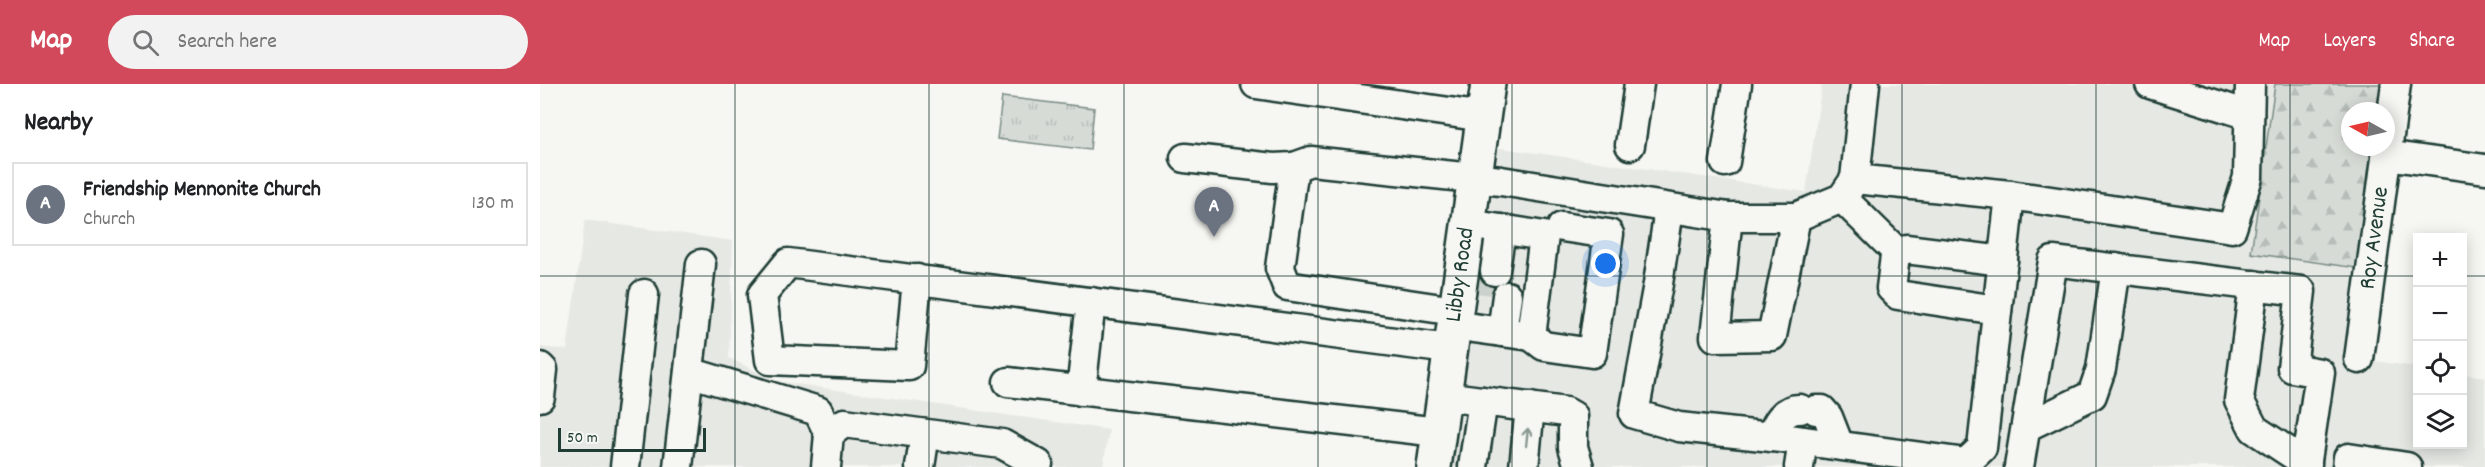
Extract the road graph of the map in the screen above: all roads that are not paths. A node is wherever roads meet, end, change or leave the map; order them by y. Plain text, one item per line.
1 (1256, 84) edge
2 (1488, 84) edge
3 (1639, 84) edge
4 (1737, 84) edge
5 (1865, 84) edge
6 (2150, 84) edge
7 (2250, 84) edge
8 (2396, 84) edge
9 (2393, 102) edge
10 (2249, 115) junction
11 (1484, 117) junction
12 (1630, 145) dead end
13 (2386, 156) edge
14 (2393, 156) edge
15 (1185, 158) dead end
16 (1725, 162) dead end
17 (1294, 167) junction
18 (2485, 169) edge
19 (1475, 179) junction
20 (1848, 188) junction
21 (2010, 195) junction
22 (1669, 209) junction
23 (1728, 217) junction
24 (1796, 217) junction
25 (1467, 225) junction
26 (1562, 227) dead end
27 (1509, 230) junction
28 (1898, 253) junction
29 (2003, 261) junction
30 (701, 264) dead end
31 (2116, 268) junction
32 (916, 279) junction
33 (2254, 285) junction
34 (644, 294) dead end
35 (1091, 302) junction
36 (1997, 310) junction
37 (1452, 328) junction
38 (1495, 331) junction
39 (1531, 336) junction
40 (2359, 359) dead end
41 (540, 367) edge
42 (689, 372) junction
43 (1008, 382) dead end
44 (1081, 391) junction
45 (1443, 396) junction
46 (540, 397) edge
47 (1483, 401) junction
48 (1530, 407) junction
49 (2026, 427) junction
50 (1438, 432) junction
51 (829, 434) junction
52 (925, 434) junction
53 (1771, 437) junction
54 (1839, 446) junction
55 (1801, 454) edge
56 (2306, 465) edge
57 (1045, 466) edge
58 (625, 467) edge
59 (678, 467) edge
60 (826, 467) edge
61 (920, 467) edge
62 (1434, 467) edge
63 (1473, 467) edge
64 (1524, 467) edge
65 (1579, 467) edge
66 (2019, 467) edge
67 (2347, 467) edge
68 (2408, 467) edge

1 - 11 street
2 - 11 main road, Libby Road
3 - 12 street
4 - 16 street
5 - 20 street
6 - 10 street
7 - 10 street
8 - 9 street, Roy Avenue
10 - 21 street
11 - 19 main road, Libby Road
13 - 40 street, Roy Avenue
14 - 18 street
15 - 17 street
17 - 19 street
17 - 37 street
19 - 22 street
19 - 25 main road, Libby Road
20 - 21 street
20 - 24 street
20 - 28 street
21 - 29 street
22 - 23 street
22 - 53 street
23 - 24 street
23 - 24 street
25 - 27 street
25 - 37 main road, Libby Road
26 - 39 street
27 - 38 street
27 - 39 street
28 - 29 street
28 - 36 street
29 - 36 street
30 - 42 street
31 - 33 street
31 - 49 street
31 - 49 street
32 - 32 street
32 - 35 street
33 - 56 street
33 - 56 street
34 - 58 street
35 - 37 street
35 - 44 street
36 - 54 street
37 - 38 street
37 - 45 main road, Libby Road
38 - 39 street
41 - 46 street
42 - 51 street
42 - 59 street
43 - 44 street
44 - 50 street
45 - 47 street
45 - 50 main road, Libby Road
47 - 48 street
47 - 63 street
64 -> 48 street
48 - 65 street
49 - 66 street
50 - 62 main road, Libby Road
51 - 52 street
51 - 60 street
52 - 57 street
52 - 61 street
53 - 54 street
53 - 55 street
54 - 55 street
67 - 68 street

